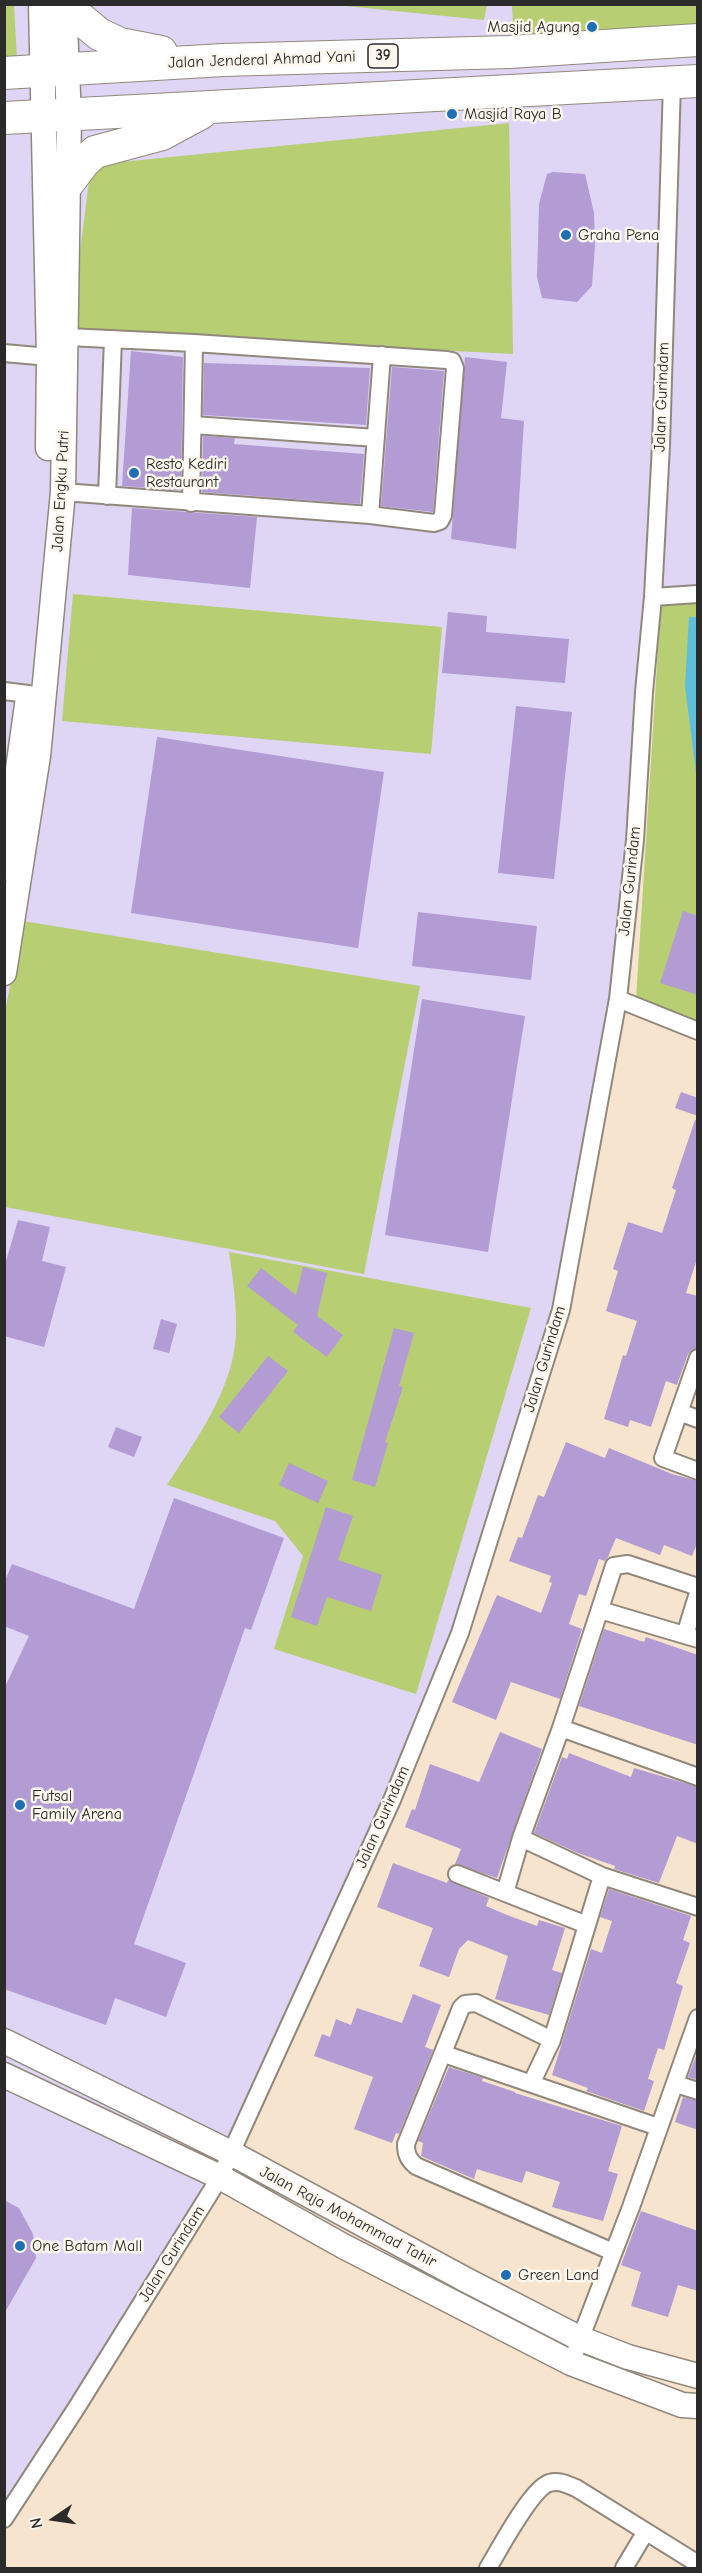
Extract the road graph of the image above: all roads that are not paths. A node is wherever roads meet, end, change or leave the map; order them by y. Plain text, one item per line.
1 (41, 4) edge
2 (64, 5) edge
3 (698, 39) edge
4 (195, 62) junction
5 (55, 70) junction
6 (4, 73) edge
7 (685, 82) edge
8 (210, 108) junction
9 (56, 117) junction
10 (4, 118) edge
11 (68, 183) junction
12 (67, 337) junction
13 (113, 339) junction
14 (194, 343) junction
15 (4, 353) edge
16 (382, 355) junction
17 (49, 357) junction
18 (193, 424) junction
19 (376, 438) junction
20 (63, 492) junction
21 (107, 496) junction
22 (191, 503) junction
23 (370, 515) junction
24 (698, 594) edge
25 (653, 597) junction
26 (4, 691) edge
27 (28, 694) junction
28 (4, 868) edge
29 (4, 973) edge
30 (618, 999) junction
31 (698, 1031) edge
32 (698, 1358) edge
33 (679, 1412) junction
34 (698, 1419) edge
35 (698, 1471) edge
36 (698, 1587) edge
37 (698, 1593) edge
38 (600, 1610) junction
39 (692, 1637) edge
40 (561, 1728) junction
41 (698, 1777) edge
42 (521, 1838) junction
43 (457, 1874) dead end
44 (602, 1876) junction
45 (505, 1893) junction
46 (698, 1907) edge
47 (587, 1925) junction
48 (698, 2018) edge
49 (552, 2040) junction
50 (4, 2042) edge
51 (444, 2054) junction
52 (4, 2075) edge
53 (532, 2082) junction
54 (676, 2084) junction
55 (698, 2091) edge
56 (658, 2127) junction
57 (231, 2153) junction
58 (220, 2177) junction
59 (613, 2252) junction
60 (579, 2338) junction
61 (571, 2363) junction
62 (698, 2376) edge
63 (698, 2406) edge
64 (4, 2519) edge
65 (645, 2533) junction
66 (698, 2564) edge
67 (488, 2568) edge
68 (624, 2568) edge

1 - 5 main road, Jalan Engku Putri
2 - 4 highway
2 - 5 main road, Jalan Engku Putri
3 - 4 highway, Jalan Jenderal Ahmad Yani / 39
4 - 5 highway, Jalan Jenderal Ahmad Yani / 39
5 - 6 highway, 39
5 - 9 main road, Jalan Engku Putri
7 - 8 highway
7 - 25 street, Jalan Gurindam
8 - 9 highway
8 - 11 highway
9 - 10 highway
9 - 11 main road, Jalan Engku Putri
9 - 17 main road, Jalan Engku Putri
11 - 12 main road, Jalan Engku Putri
12 - 13 street
12 - 20 main road, Jalan Engku Putri
13 - 14 street
13 - 21 street
14 - 16 street
14 - 18 street
15 - 17 street
16 - 19 street
16 - 23 street
17 - 27 main road, Jalan Engku Putri
18 - 19 street
18 - 22 street
19 - 23 street
20 - 21 street
20 - 29 main road, Jalan Engku Putri
21 - 22 street
22 - 23 street
24 - 25 street
25 - 30 street, Jalan Gurindam
26 - 27 street
27 - 28 main road, Jalan Engku Putri
30 - 31 street
30 - 57 street, Jalan Gurindam
32 - 33 street
33 - 34 street
33 - 35 street
36 - 38 street
37 - 39 street
38 - 39 street
38 - 40 street
40 - 41 street
40 - 42 street
42 - 44 street
42 - 45 street
43 - 45 street
44 - 46 street
44 - 47 street
45 - 47 street
47 - 49 street
48 - 54 street
49 - 51 street
49 - 53 street
50 - 57 main road, Jalan Raja Mohammad Tahir
51 - 53 street
51 - 59 street
52 - 58 main road, Jalan Raja Mohammad Tahir
53 - 56 street
54 - 55 street
54 - 56 street
56 - 59 street
57 - 58 street, Jalan Gurindam
57 - 60 main road, Jalan Raja Mohammad Tahir
58 - 61 main road, Jalan Raja Mohammad Tahir
58 - 64 street, Jalan Gurindam
59 - 60 street
60 - 61 street
60 - 62 main road, Jalan Raja Mohammad Tahir
61 - 63 main road, Jalan Raja Mohammad Tahir
65 - 66 street
65 - 67 street
65 - 68 street

